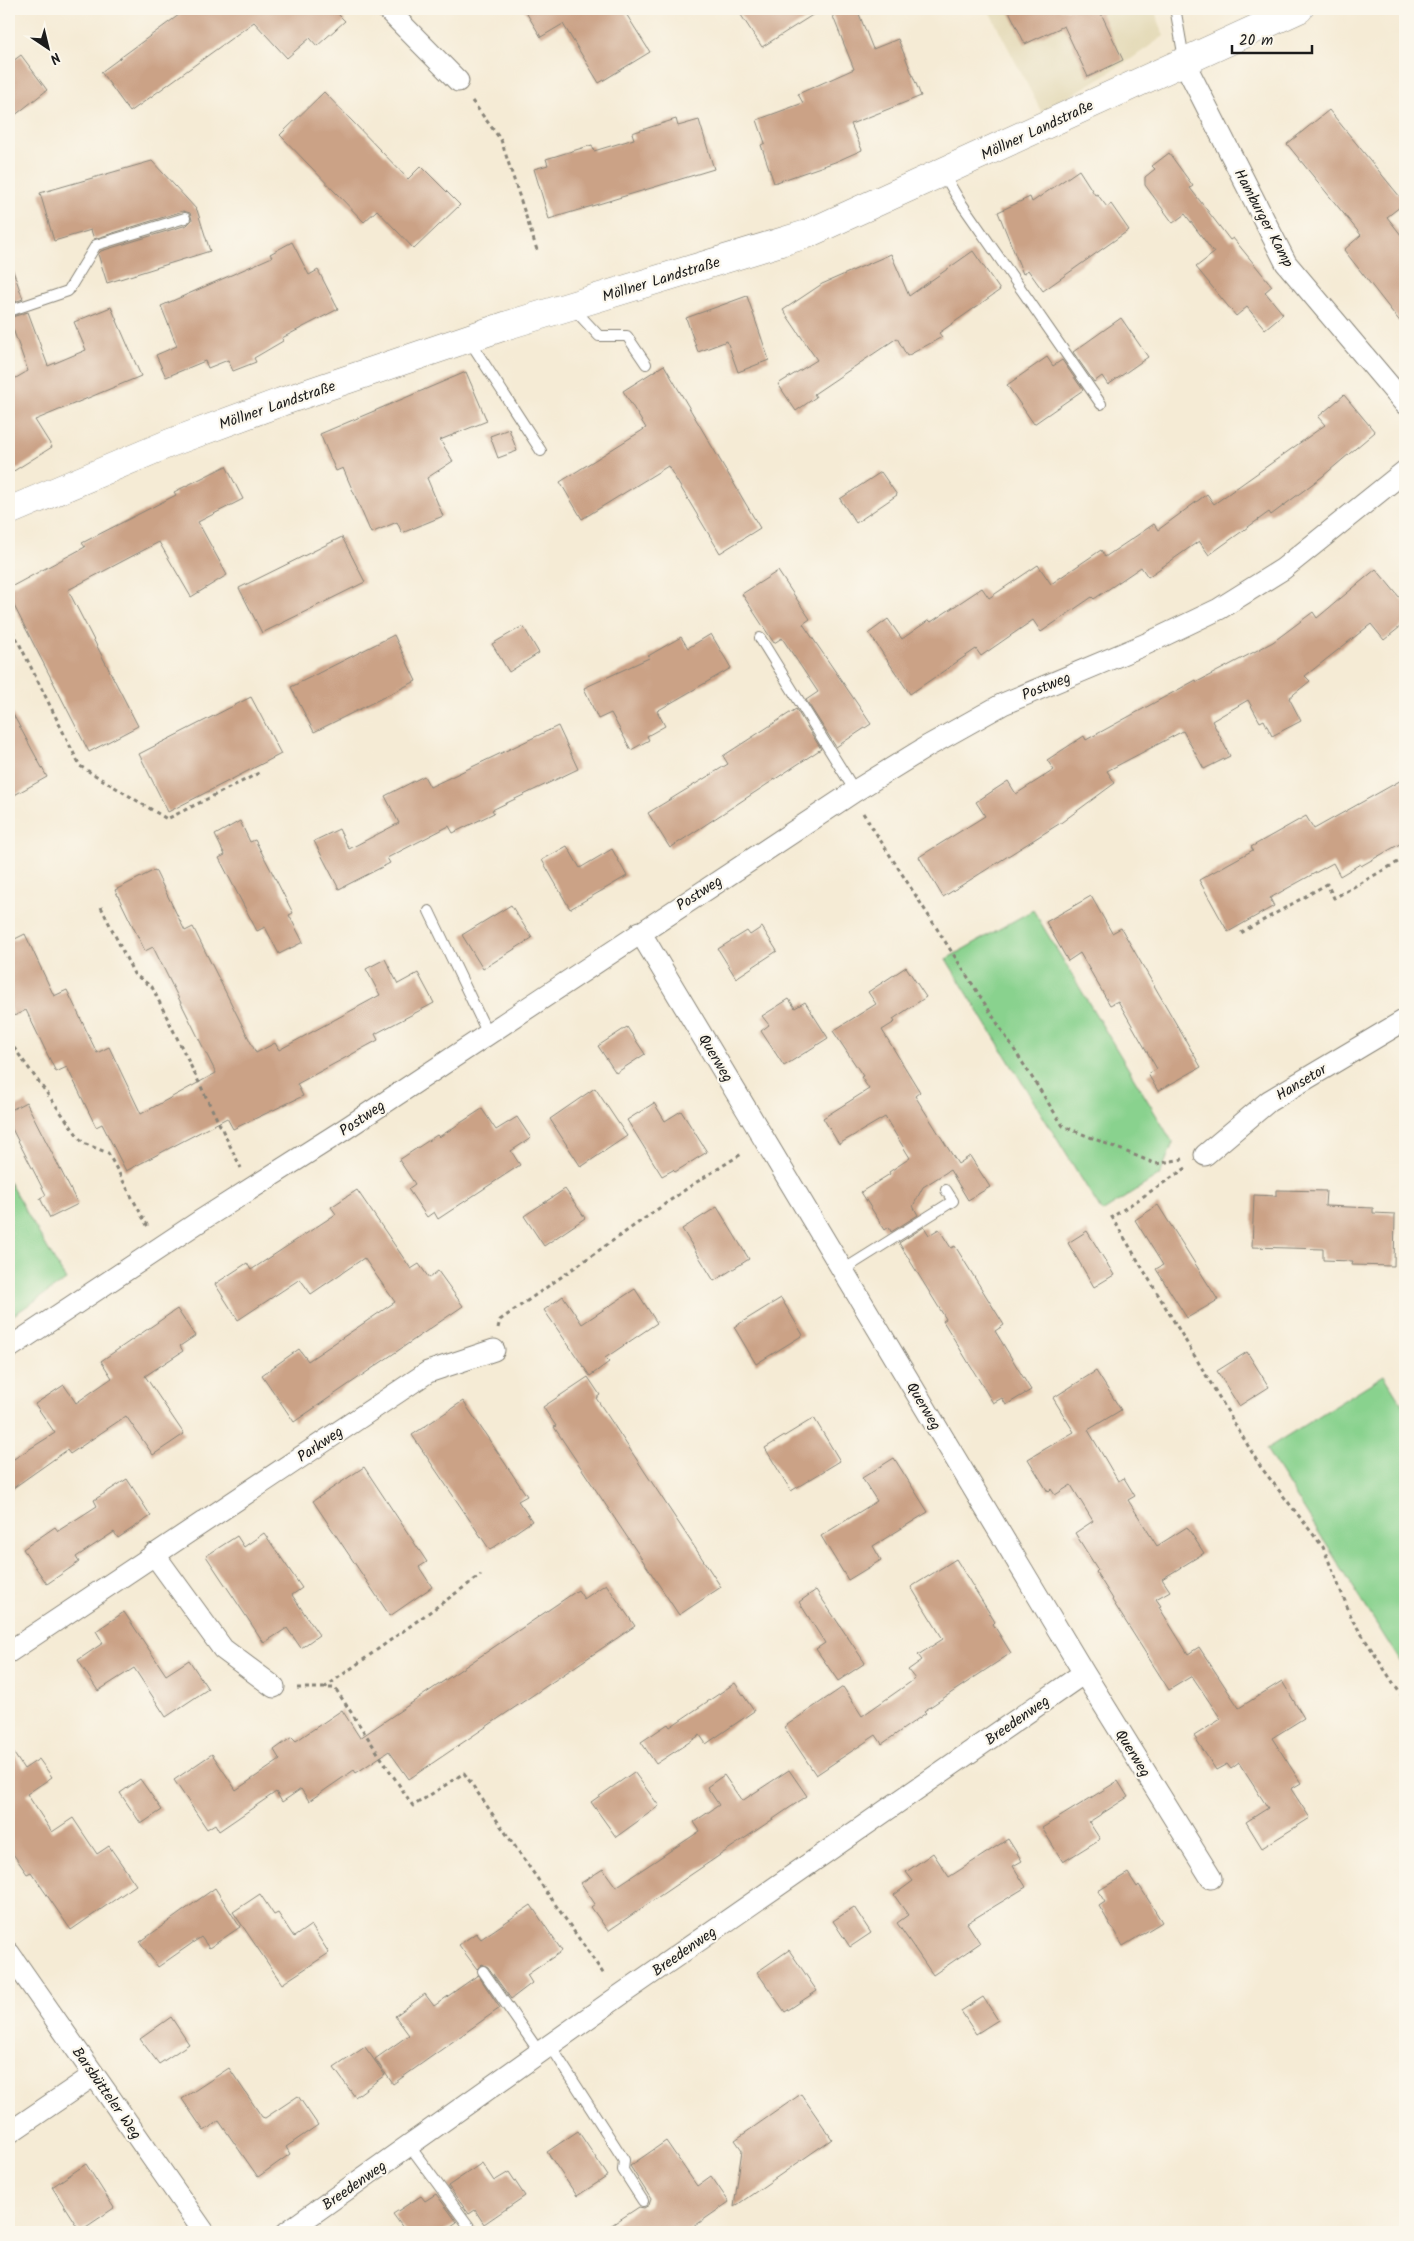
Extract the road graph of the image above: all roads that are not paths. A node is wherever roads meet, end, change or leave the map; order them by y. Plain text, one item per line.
1 (387, 9) edge
2 (1299, 9) edge
3 (1176, 13) dead end
4 (1184, 62) junction
5 (458, 81) road end
6 (943, 173) junction
7 (185, 218) dead end
8 (572, 306) junction
9 (9, 311) edge
10 (468, 339) junction
11 (646, 364) dead end
12 (1101, 404) dead end
13 (1405, 404) edge
14 (541, 451) dead end
15 (1405, 470) edge
16 (9, 511) edge
17 (760, 638) dead end
18 (853, 793) junction
19 (429, 911) dead end
20 (640, 932) junction
21 (1405, 1020) edge
22 (488, 1034) junction
23 (1205, 1155) road end
24 (946, 1190) dead end
25 (843, 1270) junction
26 (9, 1348) edge
27 (494, 1350) road end
28 (154, 1554) junction
29 (9, 1652) edge
30 (1084, 1673) junction
31 (274, 1687) road end
32 (1211, 1878) dead end
33 (9, 1953) edge
34 (483, 1971) dead end
35 (545, 2049) junction
36 (94, 2075) junction
37 (9, 2133) edge
38 (409, 2145) junction
39 (643, 2201) dead end
40 (204, 2232) edge
41 (287, 2232) edge
42 (473, 2232) edge

1 - 5 street
2 - 4 main road, Möllner Landstraße
3 - 4 lane
4 - 6 main road, Möllner Landstraße
4 - 13 street, Hamburger Kamp
6 - 8 main road, Möllner Landstraße
6 - 12 lane
7 - 9 lane
8 - 10 main road, Möllner Landstraße
8 - 11 lane
10 - 14 lane
10 - 16 main road, Möllner Landstraße
15 - 18 street, Postweg
17 - 18 lane
18 - 20 street, Postweg
19 - 22 lane
20 - 22 street, Postweg
20 - 25 street, Querweg
21 - 23 street, Hansetor
22 - 26 street, Postweg
24 - 25 lane
25 - 30 street, Querweg
27 - 28 street, Parkweg
28 - 29 street, Parkweg
28 - 31 street
30 - 32 street, Querweg
30 - 35 street, Breedenweg
33 - 36 street, Barsbütteler Weg
34 - 35 lane
35 - 38 street, Breedenweg
35 - 39 lane
36 - 37 street
36 - 40 street, Barsbütteler Weg
38 - 41 street, Breedenweg
38 - 42 lane

